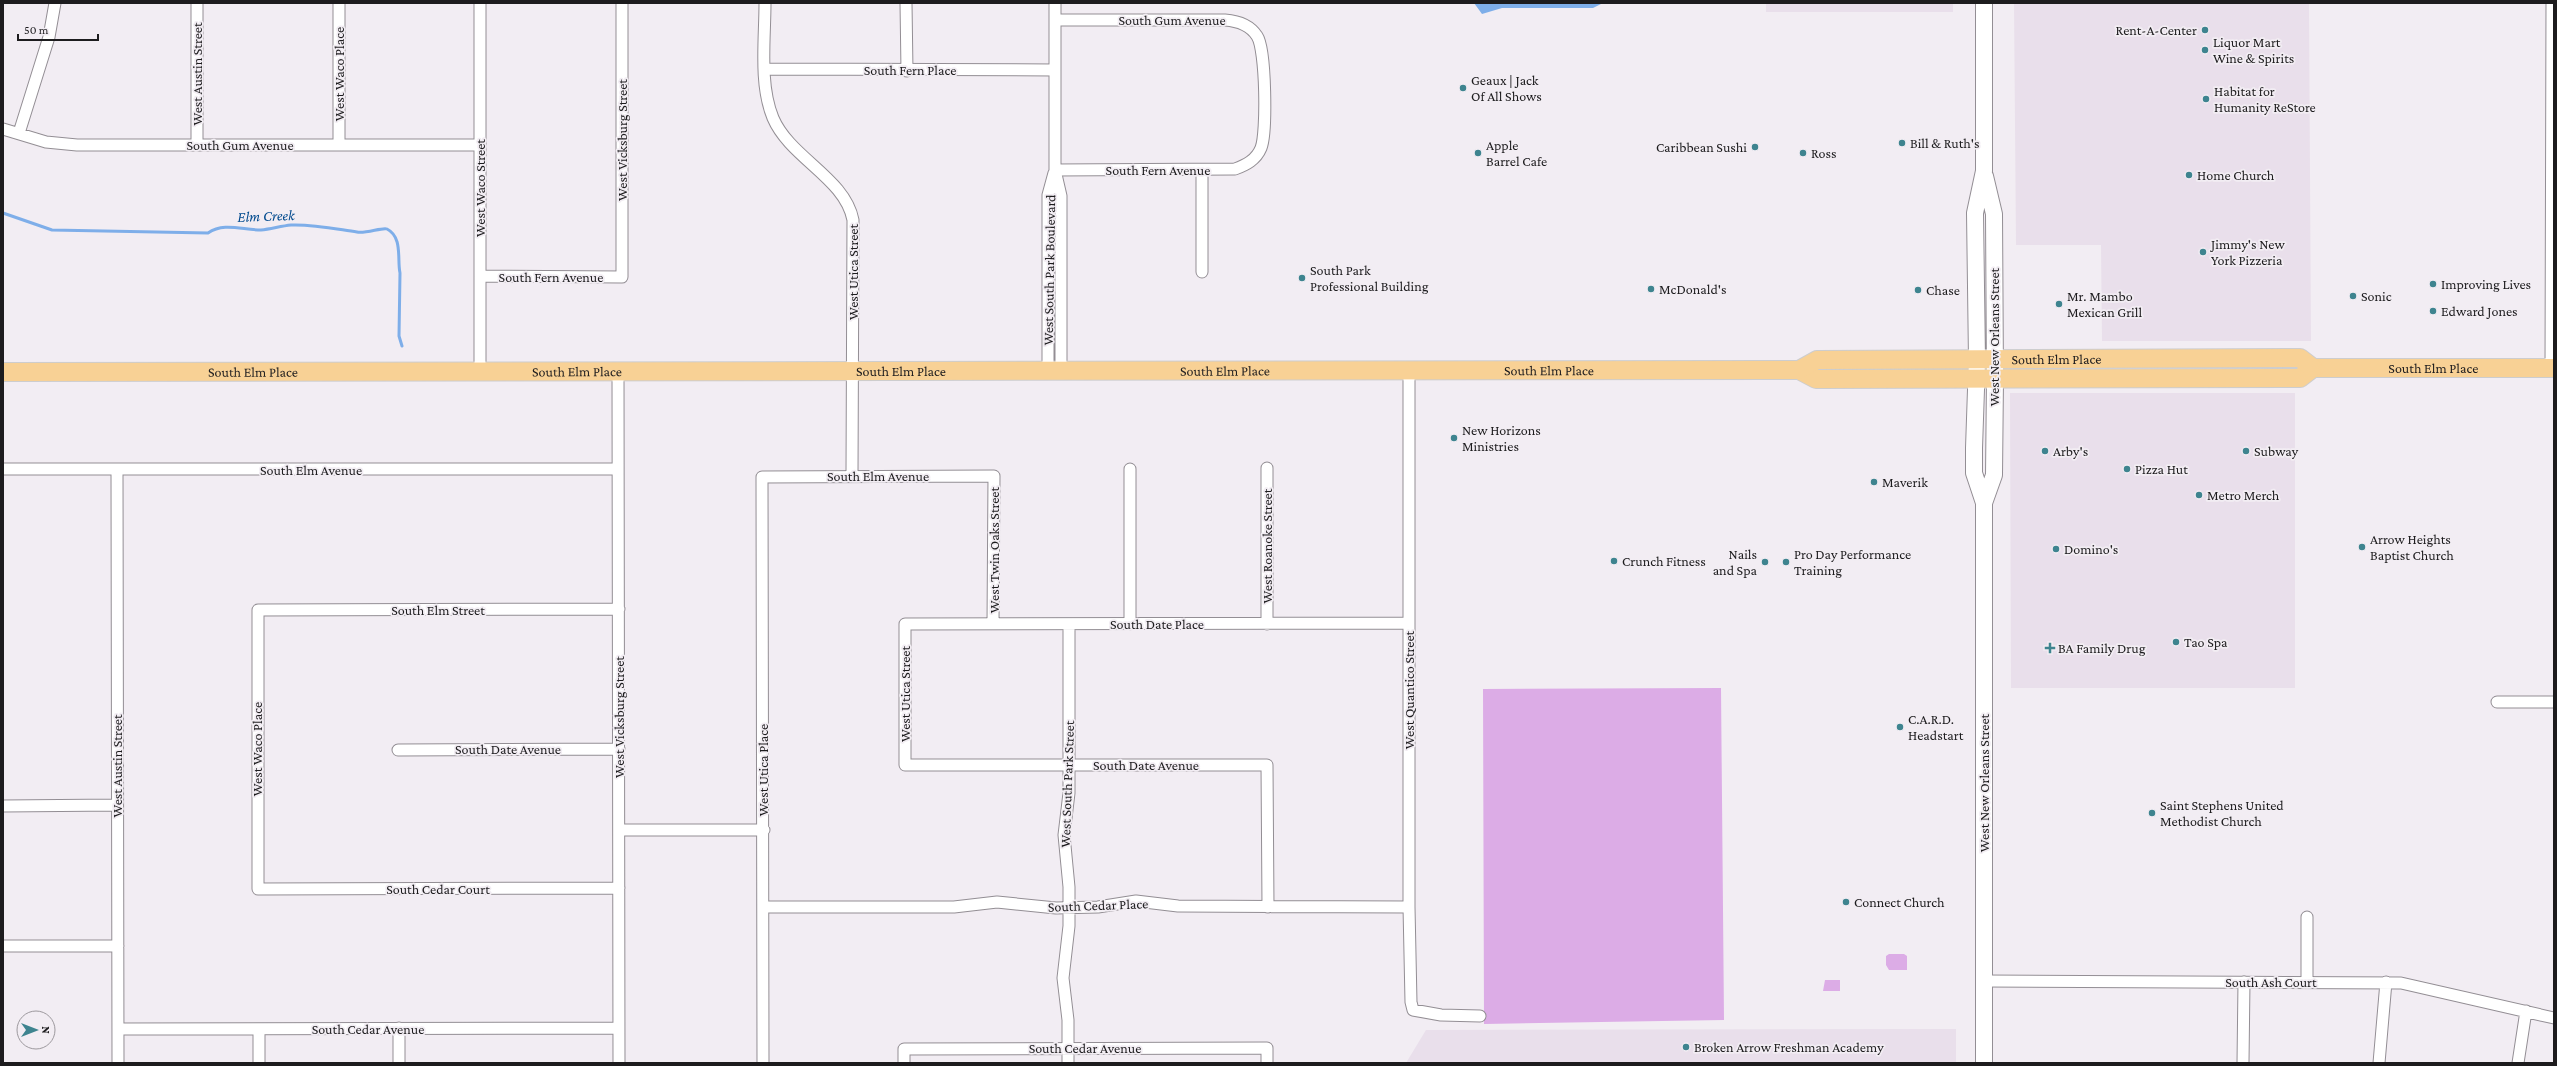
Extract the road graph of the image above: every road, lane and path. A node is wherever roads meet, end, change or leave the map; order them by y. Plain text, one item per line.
1 (54, 3) edge
2 (197, 3) edge
3 (339, 3) edge
4 (480, 3) edge
5 (622, 3) edge
6 (765, 3) edge
7 (906, 3) edge
8 (1055, 3) edge
9 (1984, 3) edge
10 (2552, 3) edge
11 (1055, 20) junction
12 (765, 69) junction
13 (1055, 70) junction
14 (907, 71) junction
15 (3, 129) edge
16 (19, 134) junction
17 (197, 145) junction
18 (339, 145) junction
19 (480, 145) junction
20 (1257, 155) joint
21 (1055, 170) junction
22 (1202, 171) junction
23 (1984, 171) junction
24 (1202, 272) dead end
25 (480, 276) junction
26 (622, 277) joint
27 (1995, 359) junction
28 (2178, 359) junction
29 (1977, 360) junction
30 (2312, 368) junction
31 (2553, 368) edge
32 (1409, 370) junction
33 (1799, 370) junction
34 (618, 371) junction
35 (853, 371) junction
36 (1055, 371) junction
37 (3, 372) edge
38 (480, 372) junction
39 (1976, 378) junction
40 (1995, 379) junction
41 (2178, 379) junction
42 (1267, 468) dead end
43 (3, 469) edge
44 (618, 469) junction
45 (1130, 469) dead end
46 (117, 470) junction
47 (852, 476) junction
48 (994, 476) joint
49 (762, 477) joint
50 (1984, 503) junction
51 (619, 609) junction
52 (258, 610) joint
53 (1409, 623) junction
54 (905, 624) joint
55 (993, 624) junction
56 (1069, 624) junction
57 (1130, 624) junction
58 (1267, 624) junction
59 (2497, 702) dead end
60 (2554, 702) edge
61 (619, 749) junction
62 (398, 750) dead end
63 (905, 765) joint
64 (1069, 765) junction
65 (117, 805) junction
66 (3, 806) edge
67 (619, 830) junction
68 (764, 830) junction
69 (619, 888) junction
70 (258, 889) joint
71 (763, 907) junction
72 (1069, 907) junction
73 (1268, 907) junction
74 (1409, 907) junction
75 (2307, 917) dead end
76 (3, 946) edge
77 (118, 946) junction
78 (1984, 981) junction
79 (2244, 982) junction
80 (2307, 982) junction
81 (2386, 982) junction
82 (2526, 1011) junction
83 (1480, 1016) dead end
84 (2554, 1018) edge
85 (399, 1028) junction
86 (619, 1028) junction
87 (118, 1029) junction
88 (259, 1029) junction
89 (1068, 1048) junction
90 (118, 1063) edge
91 (259, 1063) edge
92 (399, 1063) edge
93 (619, 1063) edge
94 (763, 1063) edge
95 (904, 1063) edge
96 (1068, 1063) edge
97 (1267, 1063) edge
98 (1984, 1063) edge
99 (2243, 1063) edge
100 (2379, 1063) edge
101 (2518, 1063) edge

1 - 16 street
2 - 17 street, West Austin Street
3 - 18 street, West Waco Place
4 - 19 street, West Waco Street
5 - 26 street, West Vicksburg Street
6 - 12 street, West Utica Street
7 - 14 street
8 - 11 street, West South Park Boulevard
9 - 23 main road, West New Orleans Street
10 - 31 street
11 - 13 street, West South Park Boulevard
11 - 20 street, South Gum Avenue
12 - 14 street, South Fern Place
12 - 35 street, West Utica Street
13 - 14 street, South Fern Place
13 - 21 street, West South Park Boulevard
15 - 16 street, South Gum Avenue
16 - 17 street, South Gum Avenue
17 - 18 street, South Gum Avenue
18 - 19 street, South Gum Avenue
19 - 25 street, West Waco Street
20 - 22 street, South Fern Avenue
21 - 22 street, South Fern Avenue
21 - 36 street, West South Park Boulevard
22 - 24 street
23 - 27 main road, West New Orleans Street
23 - 29 main road, West New Orleans Street
25 - 26 street, South Fern Avenue
25 - 38 street, West Waco Street
27 - 28 main road, South Elm Place
27 - 29 main road, South Elm Place
27 - 40 main road, West New Orleans Street
28 - 30 main road, South Elm Place
28 - 41 main road
29 - 33 main road, South Elm Place
29 - 39 main road, West New Orleans Street
30 - 31 main road, South Elm Place
30 - 41 main road, South Elm Place
32 - 33 main road, South Elm Place
32 - 36 main road, South Elm Place
32 - 53 street, West Quantico Street
33 - 39 main road, South Elm Place
34 - 35 main road, South Elm Place
34 - 38 main road, South Elm Place
34 - 44 street, West Vicksburg Street
35 - 36 main road, South Elm Place
35 - 47 street, West Utica Street
37 - 38 main road, South Elm Place
39 - 40 main road, South Elm Place
39 - 50 main road, West New Orleans Street
40 - 41 main road, South Elm Place
40 - 50 main road, West New Orleans Street
42 - 58 street, West Roanoke Street
43 - 46 street, South Elm Avenue
44 - 46 street, South Elm Avenue
44 - 51 street, West Vicksburg Street
45 - 57 street
46 - 65 street, West Austin Street
47 - 48 street, South Elm Avenue
47 - 49 street, South Elm Avenue
48 - 55 street, West Twin Oaks Street
49 - 68 street, West Utica Place
50 - 78 main road, West New Orleans Street
51 - 52 street, South Elm Street
51 - 61 street, West Vicksburg Street
52 - 70 street, West Waco Place
53 - 58 street, South Date Place
53 - 74 street, West Quantico Street
54 - 55 street, South Date Place
54 - 63 street, West Utica Street
55 - 56 street, South Date Place
56 - 57 street, South Date Place
56 - 64 street, West South Park Street
57 - 58 street, South Date Place
59 - 60 street
61 - 62 street, South Date Avenue
61 - 67 street, West Vicksburg Street
63 - 64 street, South Date Avenue
64 - 72 street, West South Park Street
64 - 73 street, South Date Avenue
65 - 66 street
65 - 77 street, West Austin Street
67 - 68 street
67 - 69 street, West Vicksburg Street
68 - 71 street, West Utica Place
69 - 70 street, South Cedar Court
69 - 86 street, West Vicksburg Street
71 - 72 street, South Cedar Place
71 - 94 street, West Utica Place
72 - 73 street, South Cedar Place
72 - 89 street, West South Park Street
73 - 74 street, South Cedar Place
74 - 83 street, West Quantico Street
75 - 80 street
76 - 77 street
77 - 87 street, West Austin Street
78 - 79 street, South Ash Court
78 - 98 main road, West New Orleans Street
79 - 80 street, South Ash Court
79 - 99 street
80 - 81 street, South Ash Court
81 - 82 street, South Ash Court
81 - 100 street
82 - 84 street, South Ash Court
82 - 101 street
85 - 86 street, South Cedar Avenue
85 - 88 street, South Cedar Avenue
85 - 92 street
86 - 93 street, West Vicksburg Street
87 - 88 street, South Cedar Avenue
87 - 90 street, West Austin Street
88 - 91 street
89 - 95 street, South Cedar Avenue
89 - 96 street, West South Park Street
89 - 97 street, South Cedar Avenue

